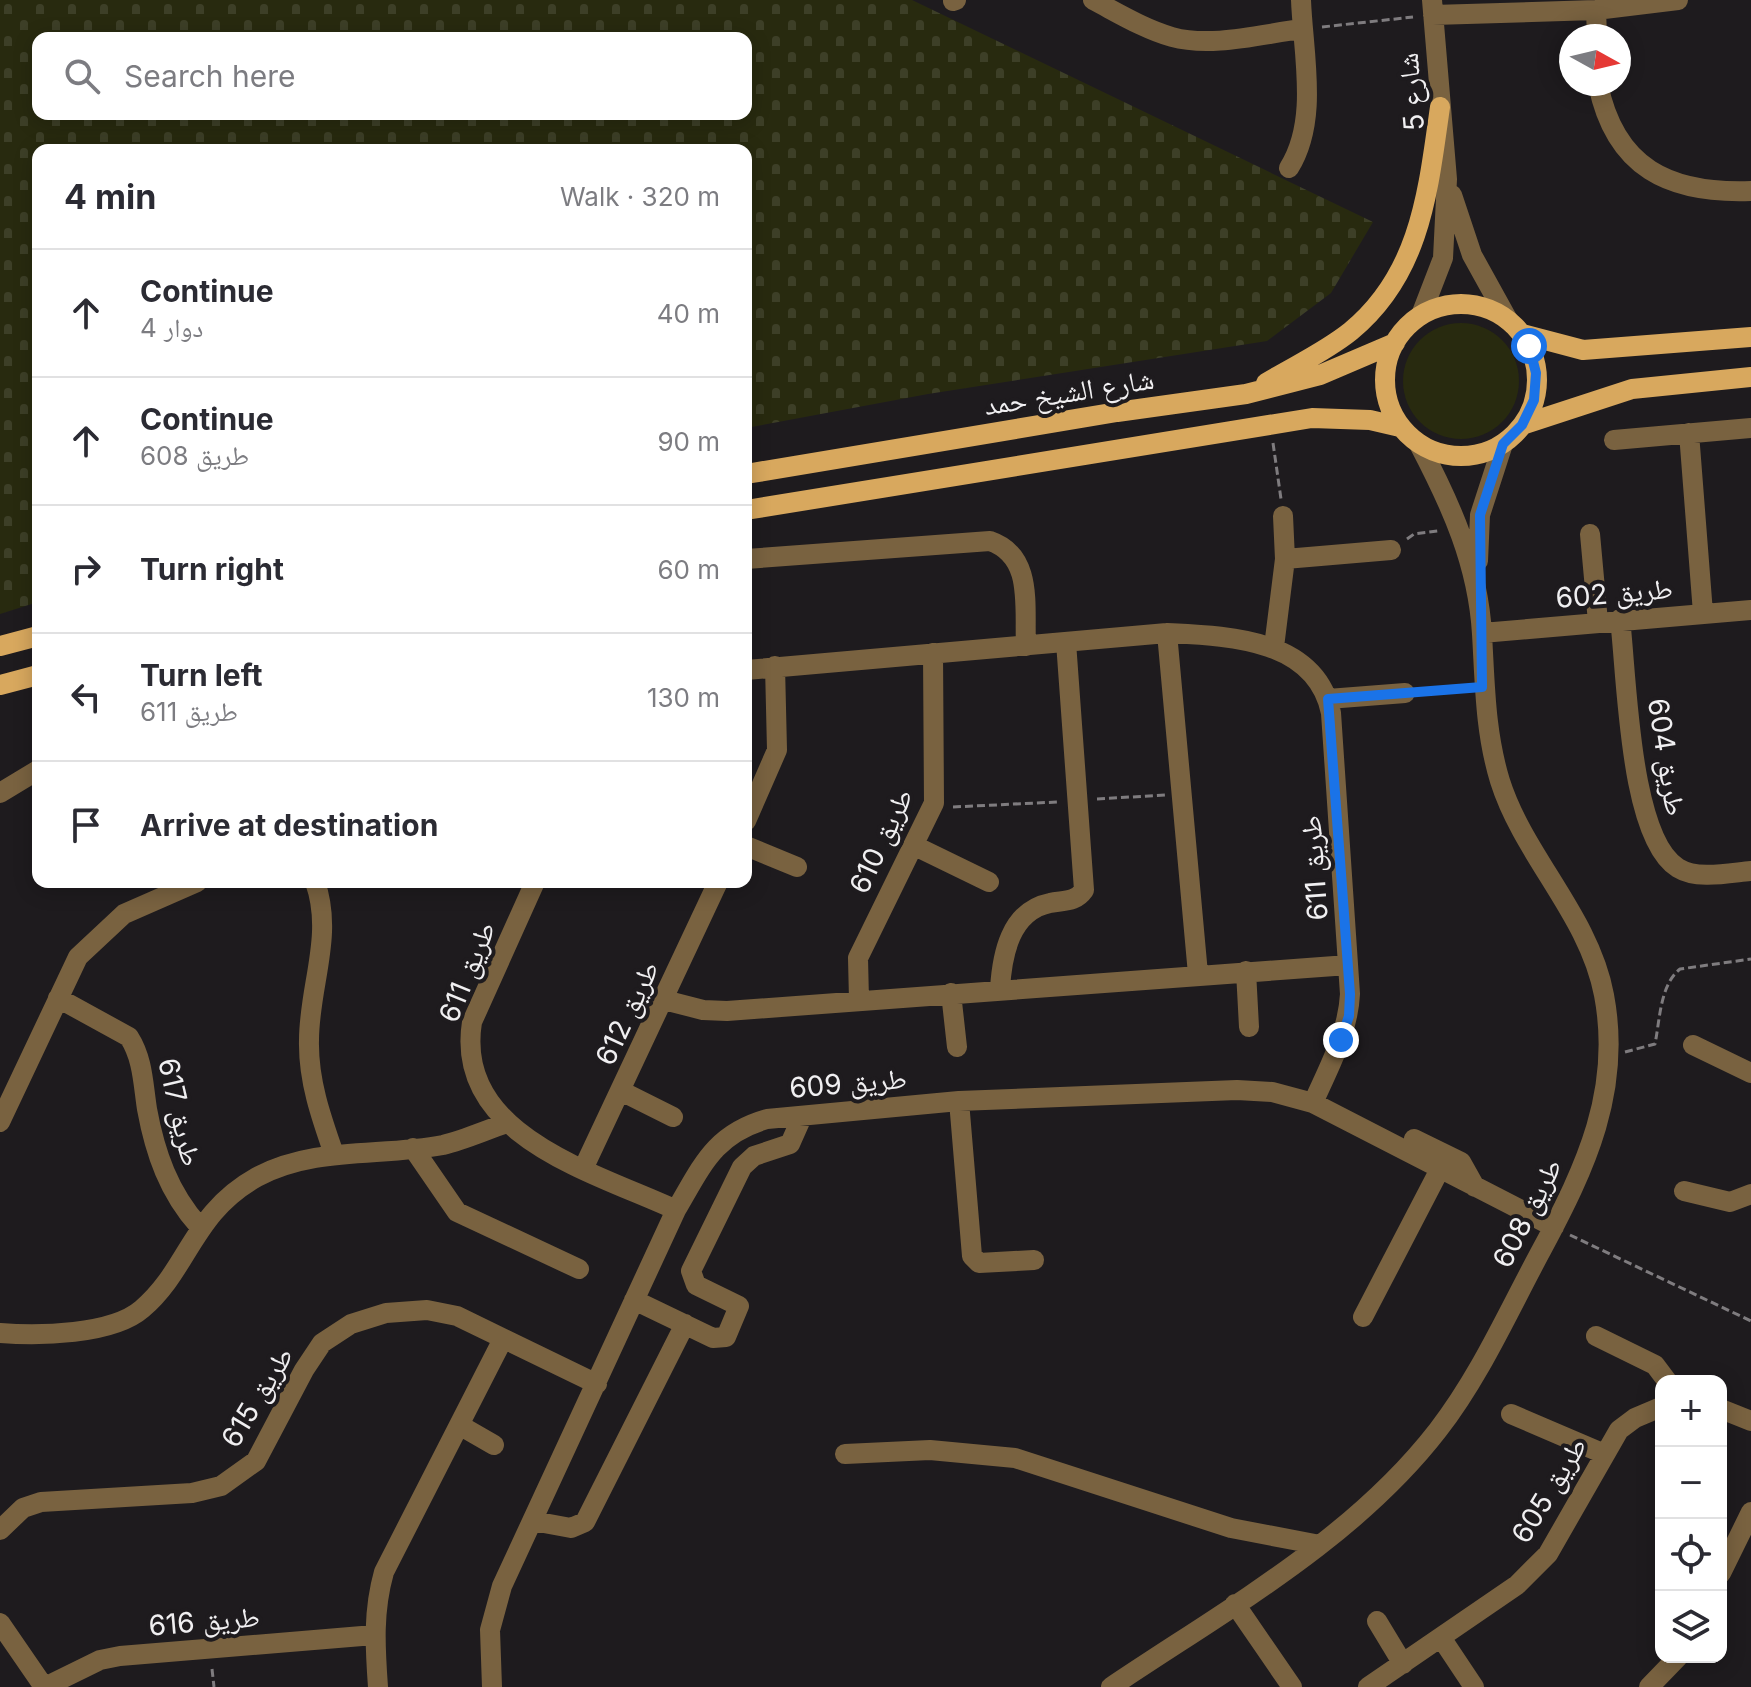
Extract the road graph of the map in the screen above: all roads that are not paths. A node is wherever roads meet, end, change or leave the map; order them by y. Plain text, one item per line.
1 (1301, 0) edge
2 (1678, 0) edge
3 (1106, 3) edge
4 (1433, 8) edge
5 (1596, 10) junction
6 (1597, 24) edge
7 (1302, 29) junction
8 (1602, 96) edge
9 (1440, 107) junction
10 (1289, 168) dead end
11 (1447, 179) junction
12 (1751, 191) edge
13 (1421, 315) junction
14 (1515, 327) junction
15 (1751, 337) edge
16 (1395, 343) junction
17 (1751, 377) edge
18 (1246, 394) junction
19 (1522, 425) junction
20 (1400, 427) junction
21 (1751, 428) edge
22 (1689, 433) junction
23 (1614, 440) dead end
24 (1419, 444) junction
25 (1503, 444) junction
26 (752, 473) edge
27 (752, 509) edge
28 (1283, 516) road end
29 (1590, 534) dead end
30 (1391, 550) road end
31 (752, 559) edge
32 (1285, 559) junction
33 (1751, 610) edge
34 (1703, 613) junction
35 (1620, 619) junction
36 (1598, 622) junction
37 (1481, 623) junction
38 (1167, 633) junction
39 (32, 638) edge
40 (1066, 642) junction
41 (0, 646) edge
42 (1026, 646) junction
43 (1274, 647) junction
44 (933, 653) junction
45 (775, 666) junction
46 (752, 669) edge
47 (32, 677) edge
48 (0, 685) edge
49 (1405, 693) road end
50 (1328, 699) junction
51 (32, 774) edge
52 (0, 793) edge
53 (752, 807) edge
54 (915, 846) junction
55 (752, 848) edge
56 (797, 867) dead end
57 (1751, 871) edge
58 (989, 882) dead end
59 (183, 888) edge
60 (317, 888) edge
61 (532, 888) edge
62 (715, 888) edge
63 (1348, 965) junction
64 (1246, 971) junction
65 (1198, 974) junction
66 (1000, 989) junction
67 (951, 993) junction
68 (58, 998) junction
69 (664, 1000) junction
70 (859, 1000) junction
71 (1249, 1027) dead end
72 (1693, 1045) dead end
73 (957, 1047) dead end
74 (0, 1067) edge
75 (1751, 1073) edge
76 (19, 1077) junction
77 (621, 1091) junction
78 (959, 1101) junction
79 (1313, 1103) junction
80 (673, 1117) dead end
81 (802, 1117) junction
82 (0, 1122) edge
83 (507, 1123) junction
84 (1414, 1139) dead end
85 (413, 1148) junction
86 (334, 1154) junction
87 (584, 1167) junction
88 (1440, 1169) junction
89 (1475, 1187) junction
90 (1684, 1191) dead end
91 (1751, 1194) edge
92 (676, 1210) junction
93 (199, 1226) junction
94 (1554, 1227) junction
95 (1034, 1260) dead end
96 (579, 1269) dead end
97 (634, 1300) junction
98 (1363, 1317) dead end
99 (685, 1324) junction
100 (0, 1333) edge
101 (1596, 1336) dead end
102 (503, 1339) junction
103 (1662, 1375) edge
104 (597, 1384) junction
105 (1655, 1410) edge
106 (1727, 1411) edge
107 (1511, 1414) dead end
108 (1751, 1421) edge
109 (461, 1426) junction
110 (494, 1445) dead end
111 (1602, 1453) junction
112 (845, 1454) dead end
113 (1751, 1512) edge
114 (533, 1521) junction
115 (0, 1530) edge
116 (1320, 1545) junction
117 (1727, 1561) edge
118 (1235, 1604) junction
119 (1377, 1621) dead end
120 (0, 1623) edge
121 (374, 1635) junction
122 (1442, 1639) junction
123 (1672, 1663) edge
124 (1403, 1664) junction
125 (44, 1687) edge
126 (378, 1687) edge
127 (492, 1687) edge
128 (1111, 1687) edge
129 (1292, 1687) edge
130 (1368, 1687) edge
131 (1474, 1687) edge
132 (1649, 1687) edge

1 - 7 street
2 - 5 street
3 - 7 street
4 - 5 street
4 - 9 street, شارع 5
5 - 6 street
7 - 10 street
8 - 12 street
9 - 11 street, شارع 5
9 - 18 main road
11 - 13 street, شارع 5
11 - 14 street, شارع 5
13 - 14 main road
13 - 16 main road
14 - 15 main road
14 - 19 main road
16 - 18 main road, شارع الشيخ حمد
16 - 20 main road
17 - 19 main road
18 - 26 main road, شارع الشيخ حمد
19 - 25 main road
20 - 24 main road
20 - 27 main road
21 - 22 street
22 - 23 street
22 - 34 street
24 - 25 main road
24 - 37 street, طريق 608
25 - 37 street, طريق 608
28 - 32 street
29 - 36 street
30 - 32 street
31 - 42 street
32 - 43 street
33 - 34 street, طريق 602
34 - 35 street, طريق 602
35 - 36 street, طريق 602
35 - 57 street, طريق 604
36 - 37 street, طريق 602
37 - 94 street, طريق 608
38 - 40 street
38 - 43 street
38 - 65 street
39 - 41 main road
40 - 42 street
40 - 66 street
42 - 44 street
43 - 50 street
44 - 45 street
44 - 54 street, طريق 610
45 - 46 street
45 - 53 street
47 - 48 main road
49 - 50 street
50 - 63 street, طريق 611
51 - 52 street
54 - 58 street
54 - 70 street, طريق 610
55 - 56 street
59 - 68 street
60 - 86 street
61 - 83 street, طريق 611
62 - 69 street, طريق 612
63 - 64 street
63 - 79 street, طريق 611
64 - 65 street
64 - 71 street
65 - 66 street
66 - 67 street
67 - 70 street
67 - 73 street
68 - 76 street
68 - 93 street, طريق 617
69 - 70 street
69 - 77 street, طريق 612
72 - 75 street
74 - 76 street
76 - 82 street
77 - 80 street
77 - 87 street, طريق 612
78 - 79 street, طريق 609
78 - 81 street, طريق 609
78 - 95 street
79 - 88 street, طريق 609
81 - 92 street, طريق 609
81 - 99 street
83 - 85 street, طريق 617
83 - 87 street, طريق 611
84 - 89 street
85 - 86 street, طريق 617
85 - 96 street
86 - 93 street, طريق 617
87 - 92 street, طريق 611
88 - 89 street, طريق 609
88 - 98 street
89 - 94 street, طريق 609
90 - 91 street
92 - 97 street, طريق 609
93 - 100 street, طريق 617
94 - 116 street, طريق 608
97 - 99 street
97 - 104 street, طريق 609
99 - 114 street
101 - 103 street
102 - 104 street, طريق 615
102 - 109 street
102 - 115 street, طريق 615
104 - 114 street, طريق 609
105 - 111 street, طريق 605
106 - 108 street
107 - 111 street
109 - 110 street
109 - 121 street
111 - 122 street, طريق 605
112 - 116 street
113 - 117 street
114 - 127 street, طريق 609
116 - 118 street, طريق 608
118 - 128 street, طريق 608
118 - 129 street
119 - 124 street
120 - 125 street
121 - 125 street, طريق 616
121 - 126 street
122 - 124 street, طريق 605
122 - 131 street
123 - 132 street
124 - 130 street, طريق 605

